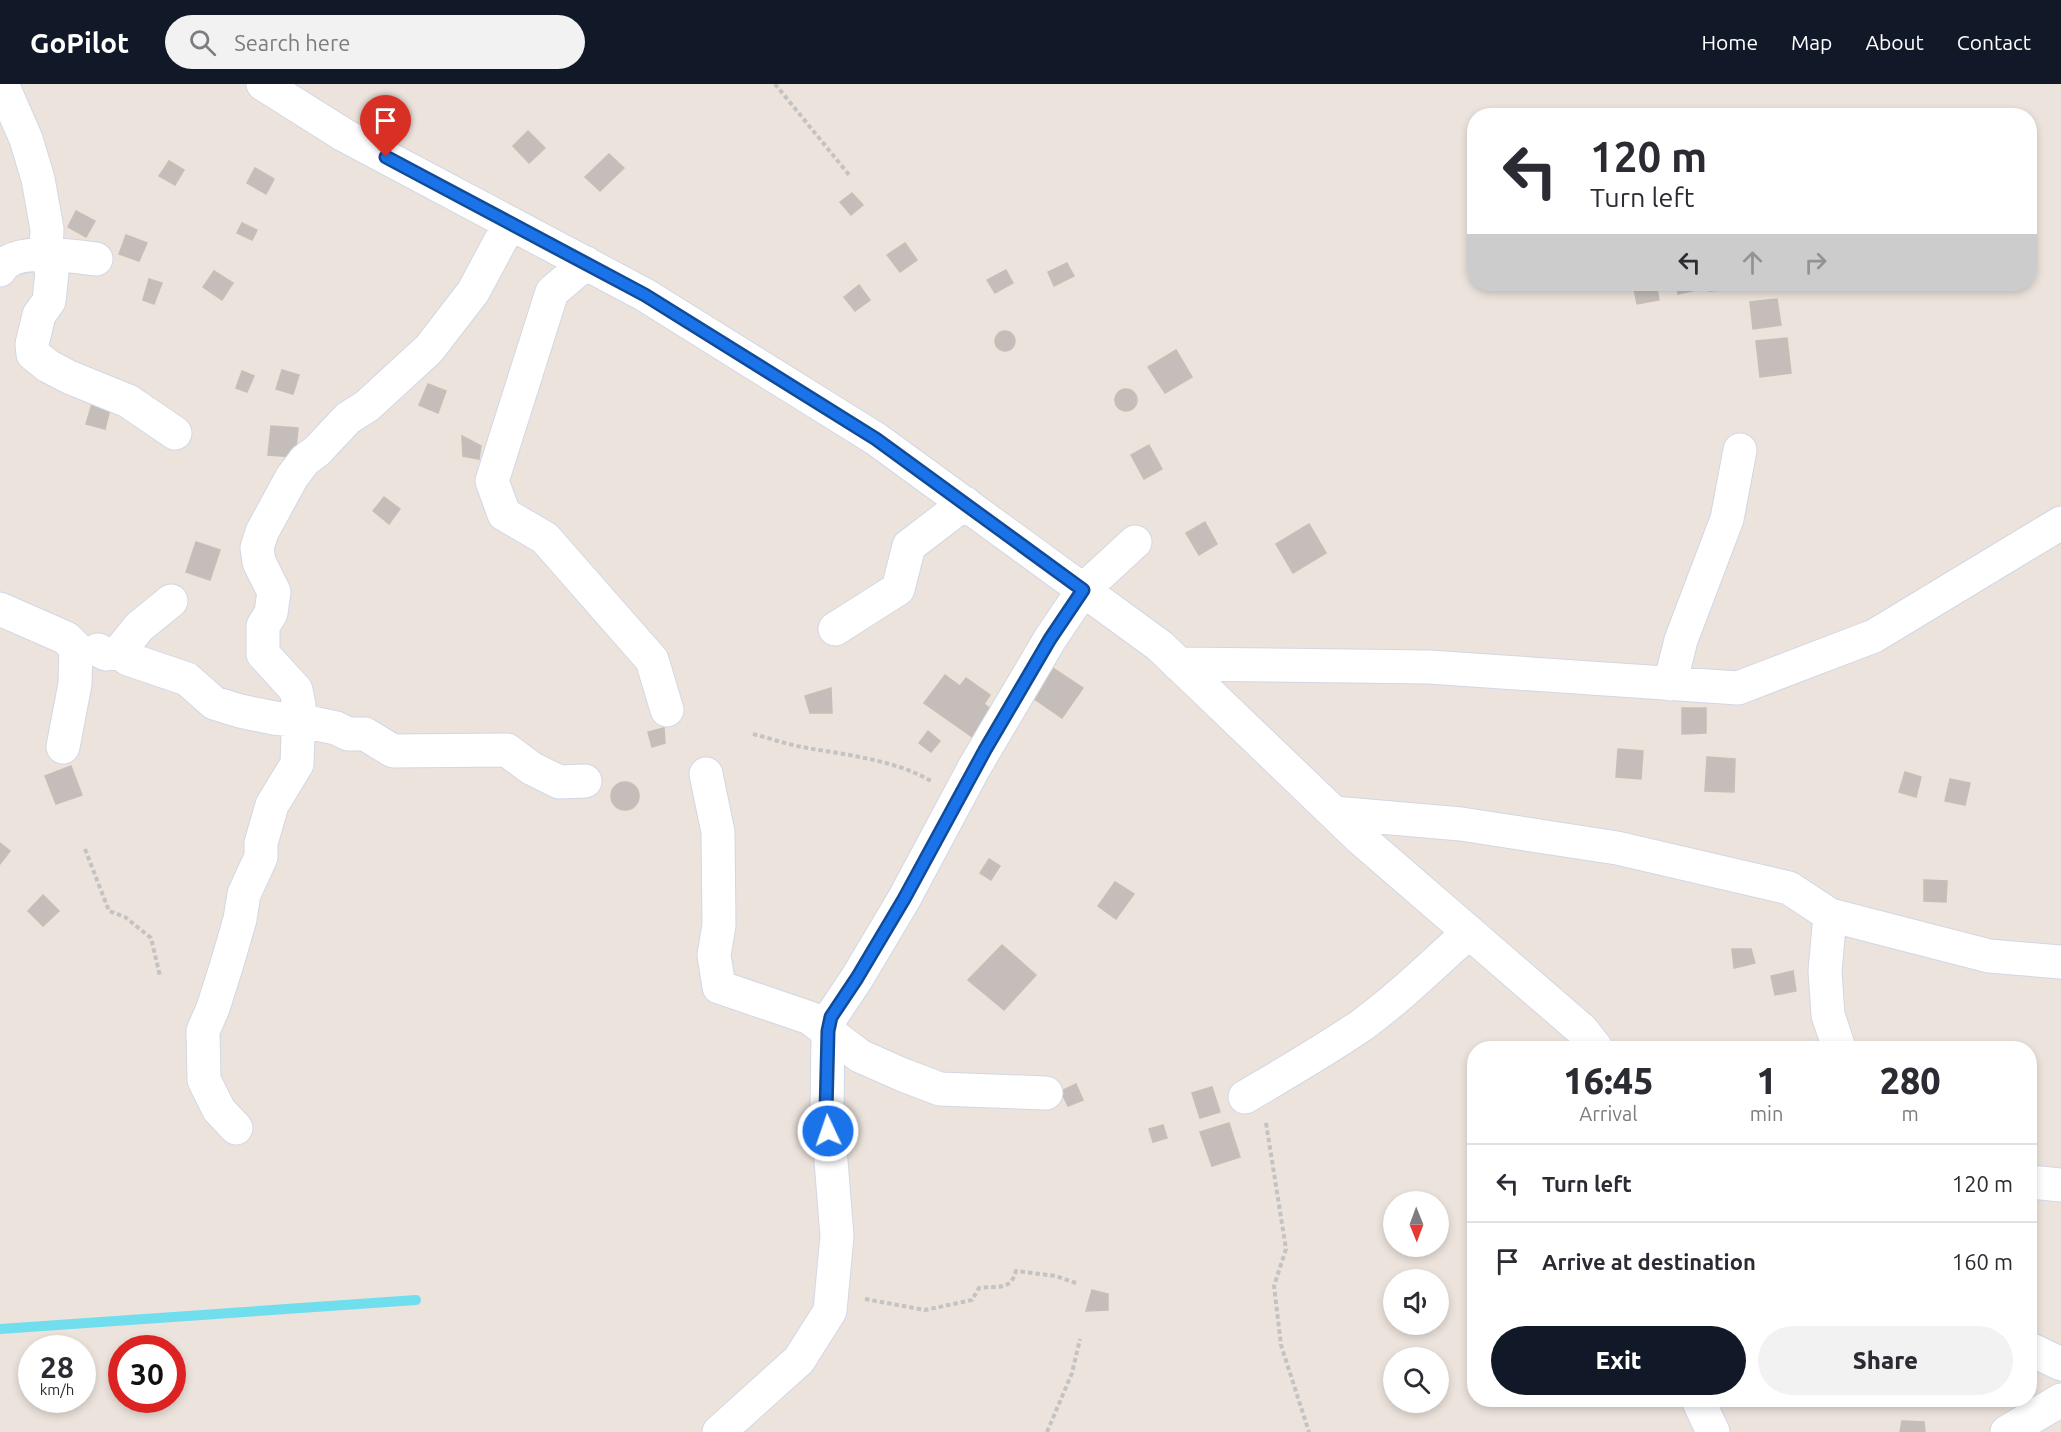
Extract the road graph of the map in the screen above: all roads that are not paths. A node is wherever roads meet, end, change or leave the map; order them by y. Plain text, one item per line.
1 (2, 84) edge
2 (263, 84) edge
3 (510, 223) junction
4 (46, 253) junction
5 (96, 259) dead end
6 (586, 263) junction
7 (0, 270) edge
8 (175, 433) dead end
9 (1740, 450) dead end
10 (965, 504) junction
11 (2061, 523) edge
12 (1135, 542) dead end
13 (1083, 590) junction
14 (171, 601) dead end
15 (0, 609) edge
16 (835, 629) dead end
17 (76, 648) junction
18 (119, 652) junction
19 (1178, 664) junction
20 (1670, 684) junction
21 (667, 710) dead end
22 (297, 721) junction
23 (63, 747) dead end
24 (706, 774) dead end
25 (585, 781) dead end
26 (1334, 813) junction
27 (1830, 915) junction
28 (1469, 932) junction
29 (2061, 962) edge
30 (828, 1033) junction
31 (1591, 1041) edge
32 (1837, 1041) edge
33 (1253, 1093) road end
34 (1046, 1094) dead end
35 (236, 1128) dead end
36 (2037, 1183) edge
37 (2061, 1185) edge
38 (2037, 1352) edge
39 (2061, 1364) edge
40 (2061, 1400) edge
41 (1701, 1407) edge
42 (719, 1432) edge
43 (1713, 1432) edge
44 (2007, 1432) edge

1 - 4 street
2 - 3 street
3 - 6 street
3 - 22 street
4 - 5 street
4 - 7 street
4 - 8 street
6 - 10 street
6 - 21 street
9 - 20 street
10 - 13 street
10 - 16 street
11 - 20 street
12 - 13 street
13 - 19 street
13 - 30 street
14 - 18 street
15 - 17 street
17 - 18 street
17 - 23 street
18 - 22 street
19 - 20 street
19 - 26 street
22 - 25 street
22 - 35 street
24 - 30 street
26 - 27 street
26 - 28 street
27 - 29 street
27 - 32 street
28 - 31 street
28 - 33 street
30 - 34 street
30 - 42 street
36 - 37 street
38 - 39 street
40 - 44 street
41 - 43 street

